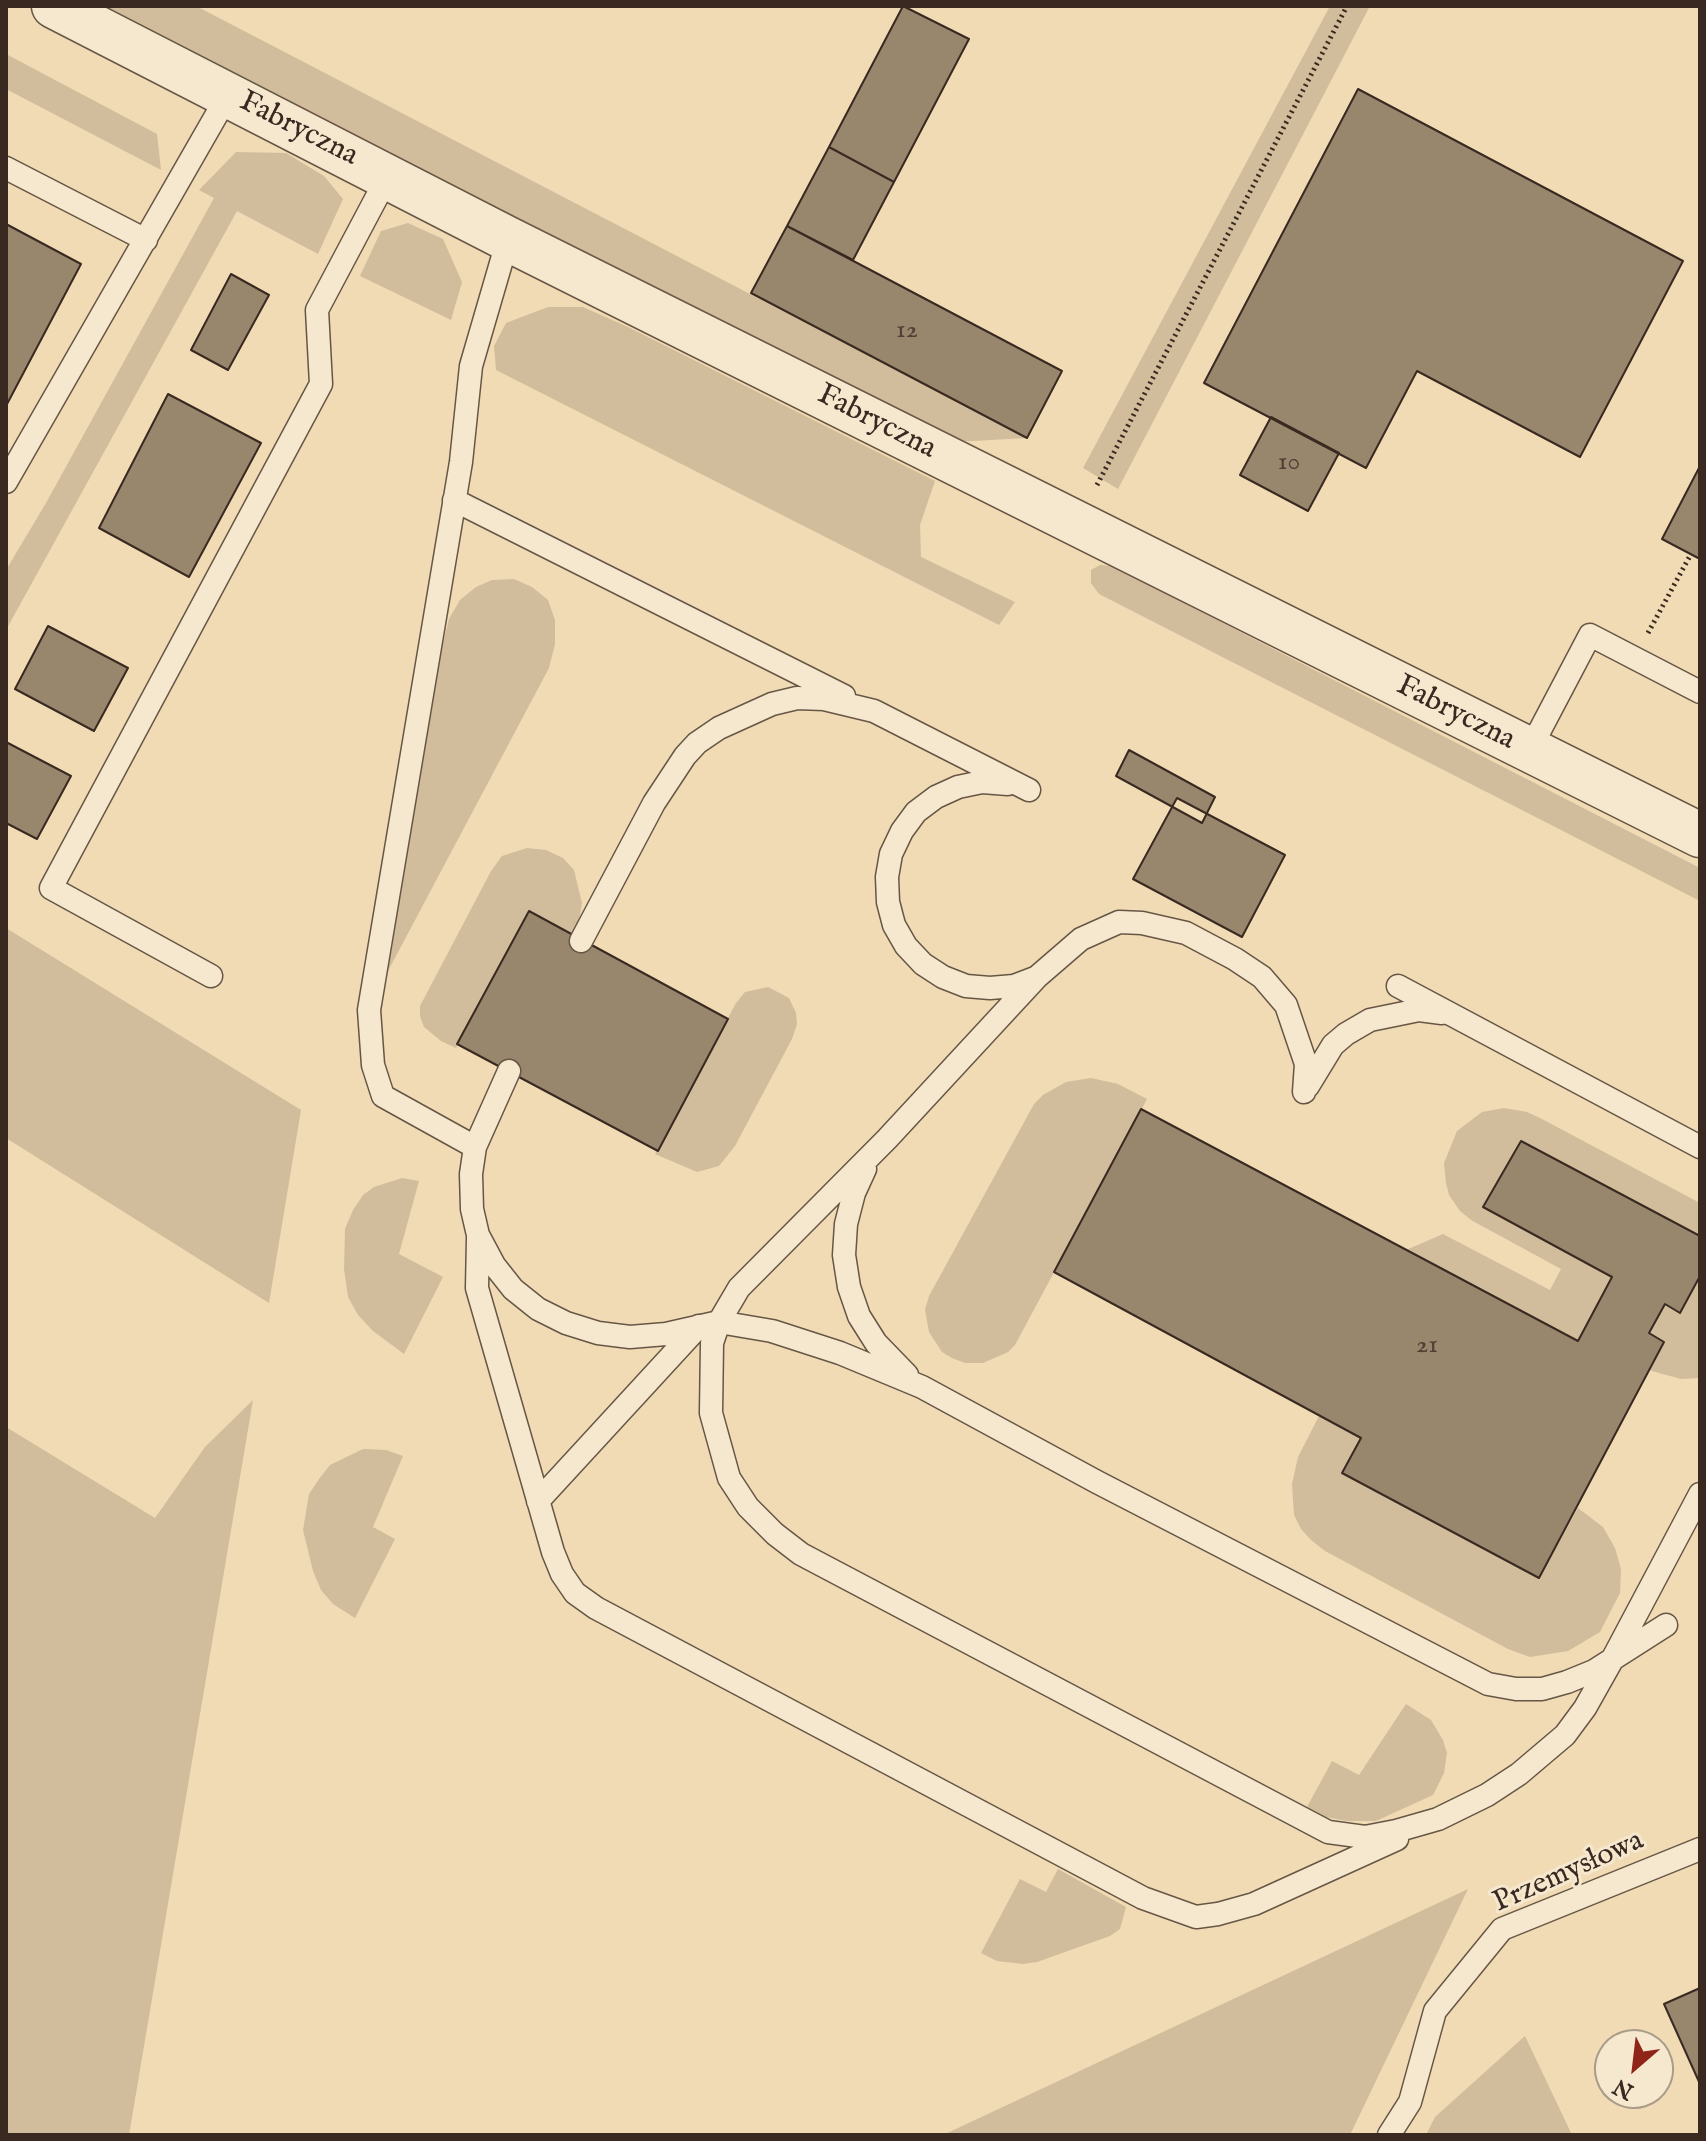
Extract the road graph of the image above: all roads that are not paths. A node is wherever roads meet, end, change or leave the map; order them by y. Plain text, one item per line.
1 (54, 6) edge
2 (228, 95) junction
3 (6, 168) edge
4 (388, 176) junction
5 (508, 239) junction
6 (146, 240) junction
7 (6, 482) edge
8 (454, 500) junction
9 (1700, 692) edge
10 (874, 711) junction
11 (1529, 751) junction
12 (1700, 835) edge
13 (581, 941) dead end
14 (211, 976) dead end
15 (1037, 977) junction
16 (1398, 986) dead end
17 (1451, 1013) junction
18 (509, 1071) dead end
19 (887, 1139) junction
20 (475, 1147) junction
21 (1700, 1147) edge
22 (478, 1235) junction
23 (709, 1324) junction
24 (922, 1387) junction
25 (1700, 1494) edge
26 (538, 1501) junction
27 (1666, 1625) dead end
28 (1612, 1660) junction
29 (1438, 1819) junction
30 (1700, 1849) edge
31 (1389, 2135) edge

1 - 2 street, Fabryczna
2 - 4 street, Fabryczna
2 - 6 lane
3 - 6 lane
4 - 5 street, Fabryczna
4 - 14 lane
5 - 8 lane
5 - 11 street, Fabryczna
6 - 7 lane
8 - 10 lane
8 - 20 lane
9 - 11 lane
10 - 13 lane
10 - 15 lane
11 - 12 street, Fabryczna
15 - 17 lane
15 - 19 lane
16 - 17 lane
17 - 21 lane
18 - 20 lane
19 - 23 lane
19 - 24 lane
20 - 22 lane
22 - 23 lane
22 - 26 lane
23 - 24 lane
23 - 26 lane
23 - 29 lane
24 - 28 lane
25 - 28 lane
26 - 29 lane
27 - 28 lane
28 - 29 lane
30 - 31 lane, Przemysłowa

